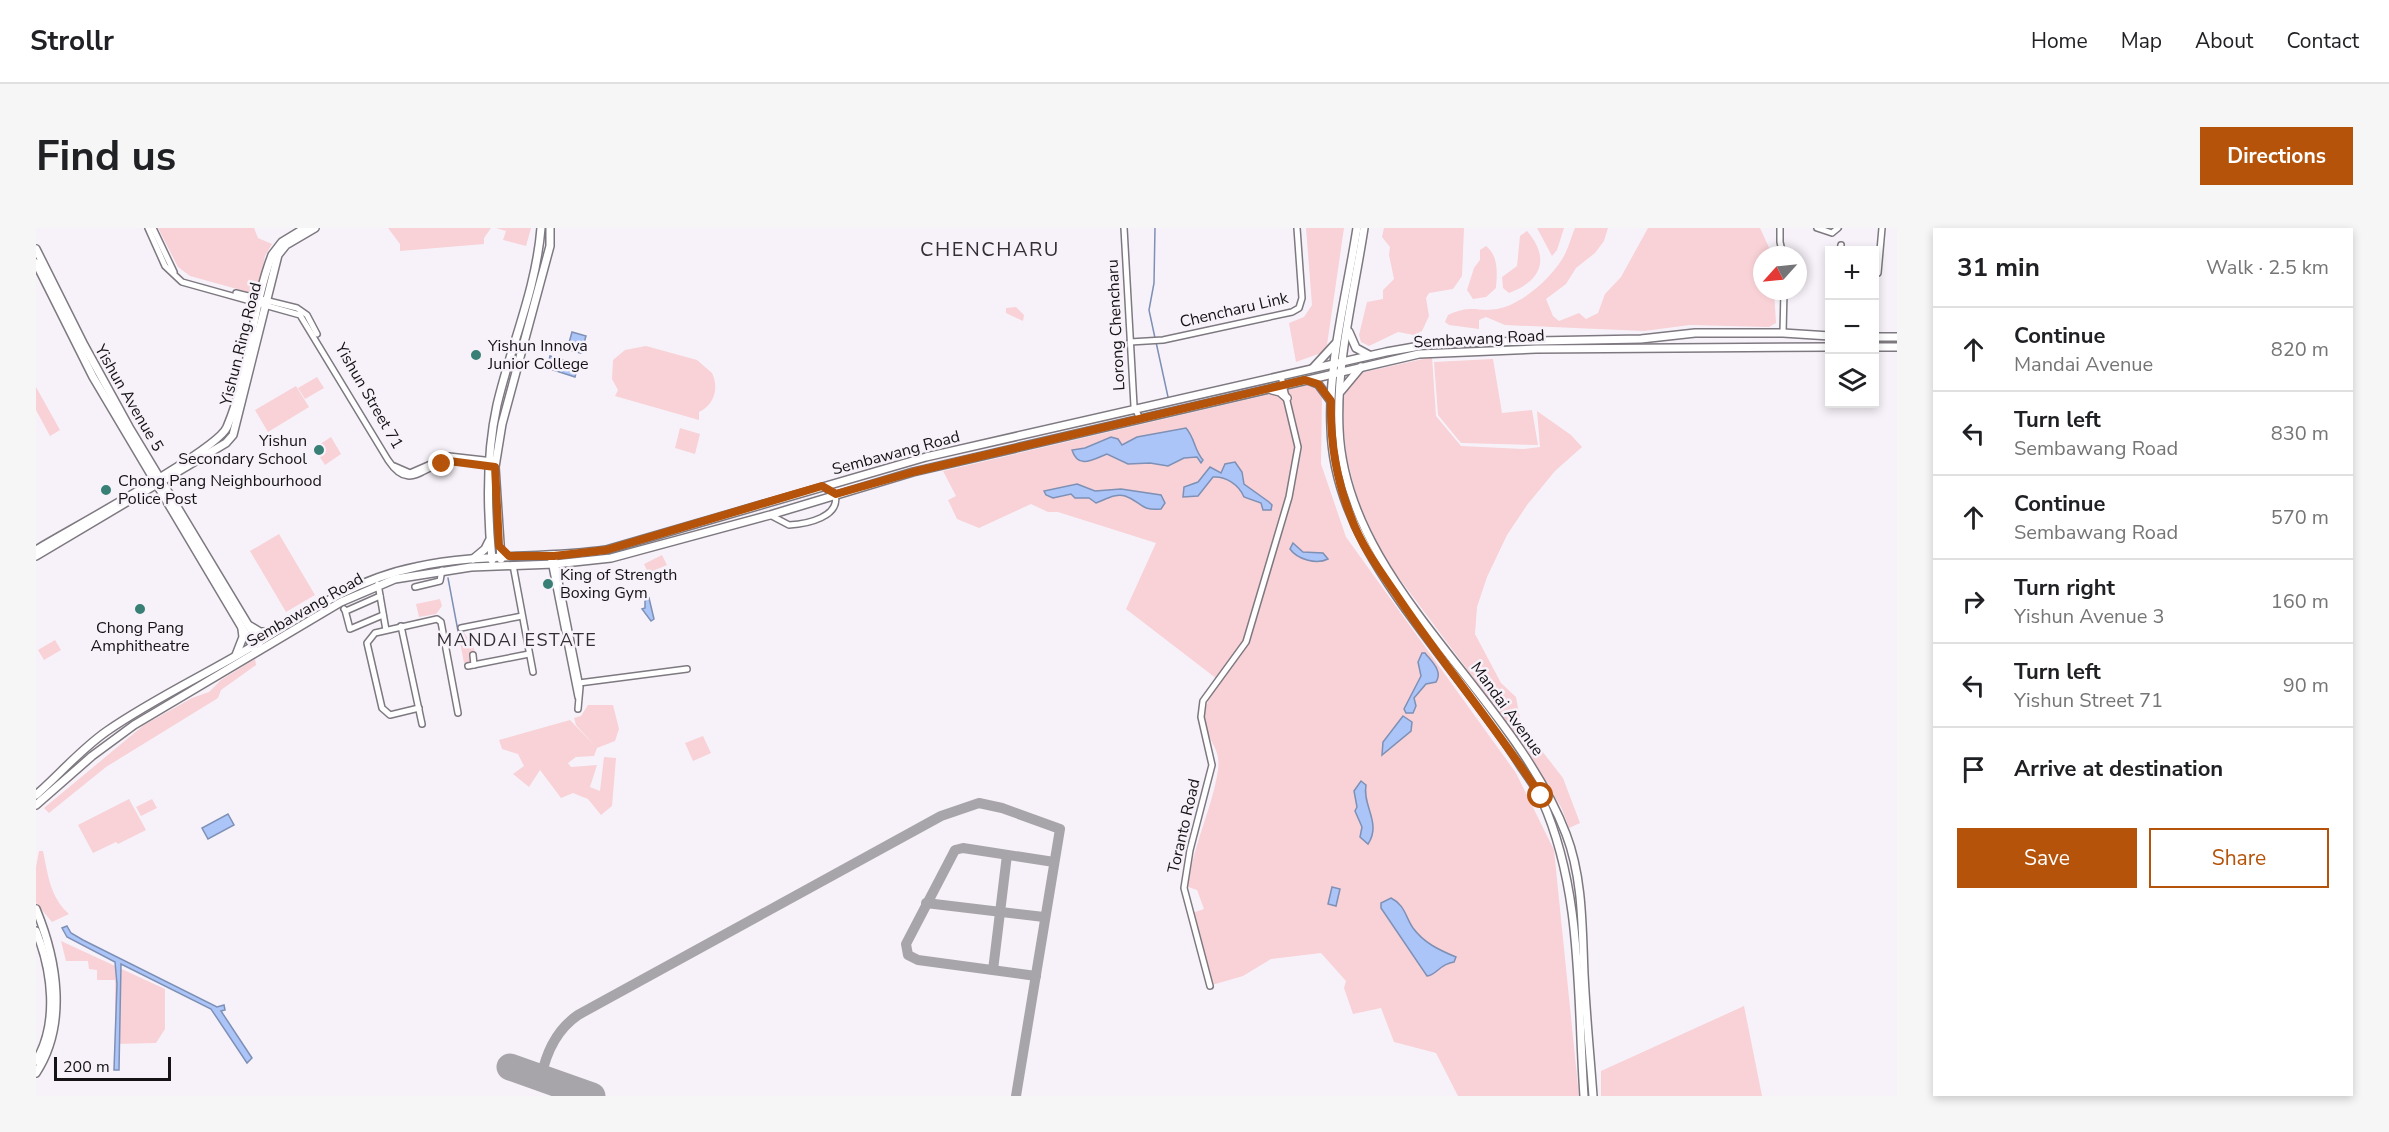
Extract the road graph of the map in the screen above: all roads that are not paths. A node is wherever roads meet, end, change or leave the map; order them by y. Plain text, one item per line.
1 (148, 228) edge
2 (153, 228) edge
3 (305, 228) edge
4 (315, 228) edge
5 (542, 228) edge
6 (550, 228) edge
7 (1124, 228) edge
8 (1297, 228) edge
9 (1357, 228) edge
10 (1364, 228) edge
11 (1780, 228) edge
12 (1817, 228) edge
13 (1838, 228) edge
14 (1882, 228) edge
15 (1781, 246) edge
16 (36, 249) edge
17 (1879, 262) edge
18 (40, 270) edge
19 (1784, 300) edge
20 (264, 301) junction
21 (1349, 325) junction
22 (1729, 333) junction
23 (1740, 333) junction
24 (1783, 333) junction
25 (1825, 336) edge
26 (1879, 337) edge
27 (1897, 338) edge
28 (1339, 339) junction
29 (1130, 342) junction
30 (1742, 346) junction
31 (1727, 347) junction
32 (1825, 347) edge
33 (1879, 347) edge
34 (1897, 347) edge
35 (1369, 355) junction
36 (1343, 361) junction
37 (1334, 364) junction
38 (1363, 366) junction
39 (1311, 370) junction
40 (1342, 371) junction
41 (1333, 374) junction
42 (1281, 376) junction
43 (1305, 380) junction
44 (1284, 386) junction
45 (1268, 389) junction
46 (1340, 393) junction
47 (1287, 398) junction
48 (1331, 401) junction
49 (1134, 410) junction
50 (1140, 418) junction
51 (492, 464) junction
52 (158, 481) junction
53 (822, 486) junction
54 (836, 494) junction
55 (770, 515) junction
56 (490, 538) junction
57 (36, 550) edge
58 (36, 556) edge
59 (505, 556) junction
60 (552, 556) junction
61 (473, 559) junction
62 (493, 561) junction
63 (553, 564) junction
64 (502, 565) junction
65 (513, 565) junction
66 (442, 570) junction
67 (556, 576) junction
68 (378, 584) junction
69 (415, 587) dead end
70 (380, 596) junction
71 (340, 602) junction
72 (345, 610) junction
73 (383, 615) junction
74 (522, 616) junction
75 (245, 626) junction
76 (401, 626) junction
77 (386, 630) junction
78 (273, 632) junction
79 (469, 636) dead end
80 (255, 644) junction
81 (260, 651) junction
82 (529, 654) junction
83 (236, 655) junction
84 (473, 656) dead end
85 (687, 669) dead end
86 (533, 672) dead end
87 (579, 683) junction
88 (419, 708) junction
89 (458, 713) dead end
90 (422, 724) dead end
91 (36, 795) edge
92 (36, 805) edge
93 (36, 909) edge
94 (36, 930) edge
95 (1210, 986) dead end
96 (36, 1061) edge
97 (36, 1073) edge
98 (1584, 1096) edge
99 (1593, 1096) edge

1 - 20 street
2 - 20 street
3 - 20 main road, Yishun Ring Road
4 - 20 main road, Yishun Ring Road
5 - 51 main road
6 - 51 main road
7 - 29 street, Lorong Chencharu
8 - 29 street, Chencharu Link
9 - 28 main road, Mandai Avenue
10 - 21 main road, Mandai Avenue
11 - 15 street
12 - 13 street
14 - 17 street
16 - 18 main road, Yishun Avenue 5
18 - 52 main road, Yishun Avenue 5
19 - 24 street
20 - 51 street, Yishun Street 71
20 - 52 main road, Yishun Ring Road
21 - 35 main road
21 - 36 main road, Mandai Avenue
22 - 23 main road, Sembawang Road
22 - 31 main road
22 - 35 main road, Sembawang Road
23 - 24 main road, Sembawang Road
23 - 30 main road
24 - 25 main road, Sembawang Road
26 - 27 main road
28 - 37 main road, Mandai Avenue
28 - 39 main road
29 - 49 street, Lorong Chencharu
30 - 31 main road, Sembawang Road
30 - 32 main road, Sembawang Road
31 - 38 main road, Sembawang Road
33 - 34 main road
35 - 36 main road, Sembawang Road
36 - 37 main road, Sembawang Road
36 - 40 main road, Mandai Avenue
37 - 39 main road, Sembawang Road
37 - 41 main road, Mandai Avenue
38 - 40 main road, Sembawang Road
38 - 46 main road
39 - 42 main road, Sembawang Road
40 - 41 main road, Sembawang Road
40 - 46 main road, Mandai Avenue
41 - 43 main road, Sembawang Road
41 - 48 main road, Mandai Avenue
42 - 44 street, Toranto Road
42 - 49 main road, Sembawang Road
43 - 44 main road, Sembawang Road
43 - 48 main road
44 - 45 main road, Sembawang Road
44 - 47 street, Toranto Road
45 - 47 main road
45 - 50 main road, Sembawang Road
46 - 99 main road, Mandai Avenue
47 - 95 street, Toranto Road
48 - 98 main road, Mandai Avenue
49 - 50 street, Lorong Chencharu
49 - 53 main road, Sembawang Road
50 - 54 main road, Sembawang Road
51 - 56 main road
51 - 59 main road
52 - 57 main road, Yishun Ring Road
52 - 58 main road, Yishun Ring Road
52 - 75 main road, Yishun Avenue 5
53 - 54 street
53 - 60 main road, Sembawang Road
54 - 55 main road, Sembawang Road
54 - 55 street
55 - 63 main road, Sembawang Road
56 - 61 main road
56 - 62 main road
59 - 60 main road, Sembawang Road
59 - 62 main road, Sembawang Road
59 - 64 main road
60 - 63 street
61 - 62 main road, Sembawang Road
61 - 78 main road, Sembawang Road
62 - 64 main road, Sembawang Road
62 - 66 main road, Sembawang Road
63 - 65 main road, Sembawang Road
63 - 67 street
64 - 65 main road, Sembawang Road
65 - 74 street
66 - 68 main road, Sembawang Road
66 - 69 street
67 - 87 street
67 - 87 street
68 - 70 street
68 - 71 main road, Sembawang Road
70 - 72 street
70 - 73 street
71 - 72 street
71 - 81 main road, Sembawang Road
72 - 73 street
73 - 77 street
74 - 79 street
74 - 82 street
75 - 78 main road
75 - 80 main road, Yishun Avenue 5
75 - 83 main road
76 - 77 street
76 - 88 street
76 - 89 street
77 - 88 street
78 - 80 main road, Sembawang Road
80 - 81 main road, Yishun Avenue 5
80 - 83 main road, Sembawang Road
81 - 92 main road, Sembawang Road
82 - 84 street
82 - 86 street
83 - 91 main road, Sembawang Road
85 - 87 street
88 - 90 street
93 - 97 main road
94 - 96 main road

